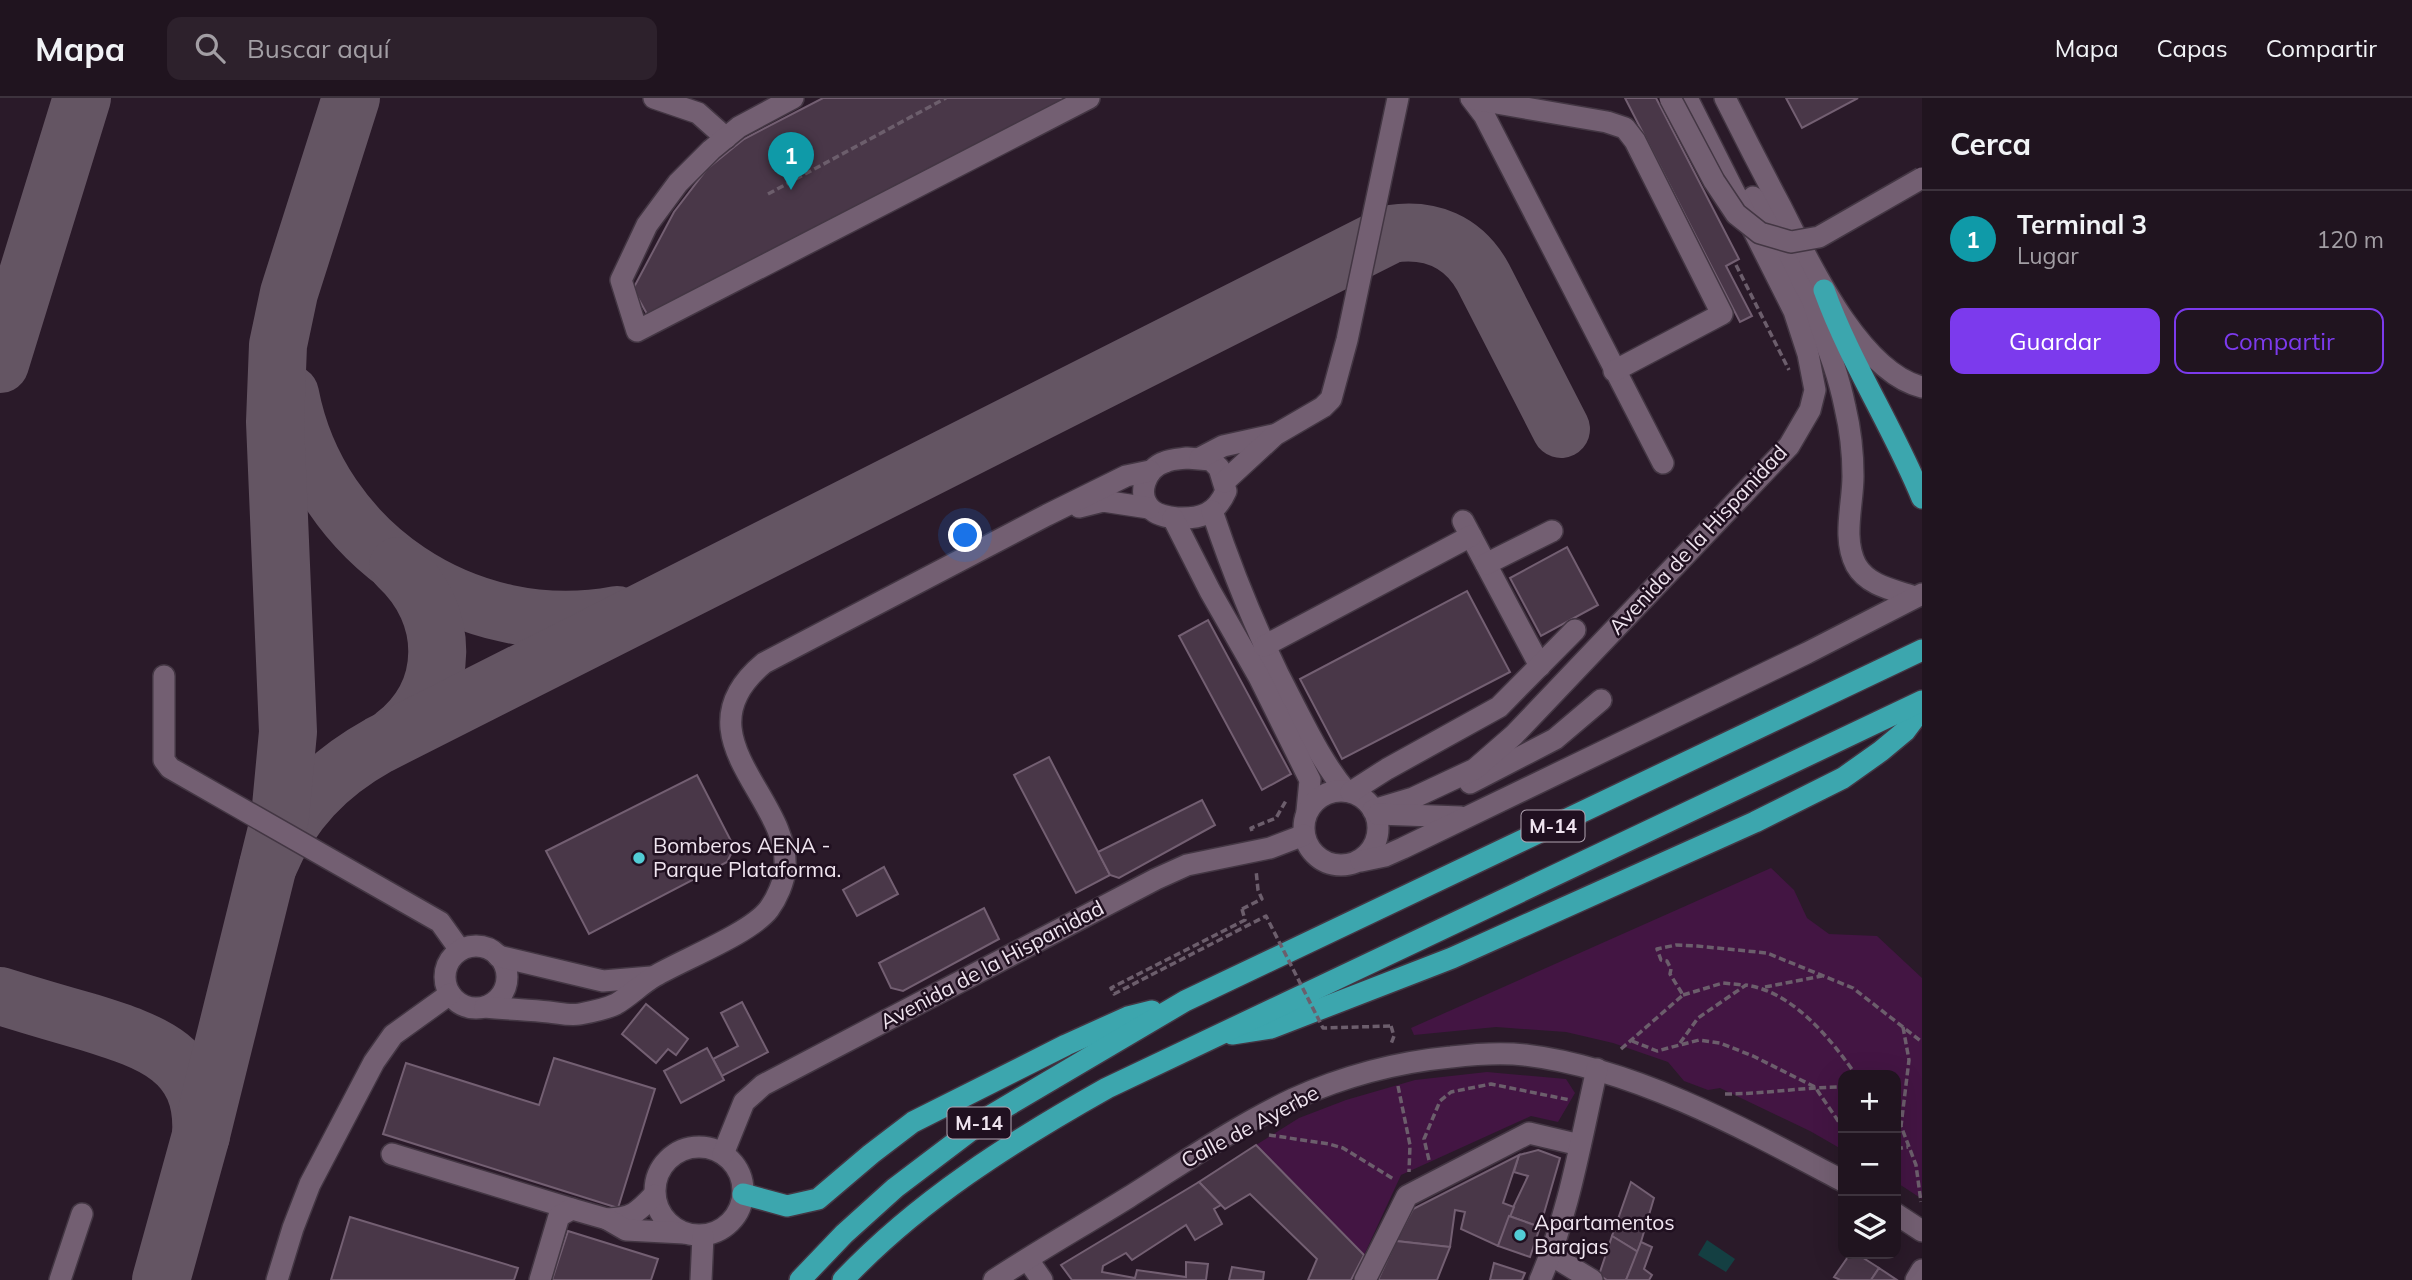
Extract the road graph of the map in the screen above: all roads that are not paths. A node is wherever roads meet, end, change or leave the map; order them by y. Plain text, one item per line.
1 (654, 98) edge
2 (793, 98) edge
3 (1089, 98) edge
4 (1398, 98) edge
5 (1472, 98) edge
6 (1670, 98) edge
7 (1687, 98) edge
8 (1703, 98) edge
9 (1725, 98) edge
10 (726, 138) junction
11 (1922, 178) edge
12 (1824, 290) junction
13 (1614, 371) junction
14 (1922, 387) edge
15 (1275, 435) junction
16 (1200, 458) junction
17 (1663, 463) dead end
18 (1150, 471) junction
19 (1224, 482) junction
20 (1922, 498) edge
21 (1149, 508) junction
22 (1212, 511) junction
23 (1047, 515) junction
24 (1173, 518) junction
25 (1552, 531) dead end
26 (1486, 564) junction
27 (1919, 595) edge
28 (1575, 630) dead end
29 (1265, 646) junction
30 (1922, 650) edge
31 (1540, 666) junction
32 (164, 676) dead end
33 (1601, 700) dead end
34 (1922, 701) edge
35 (1922, 708) edge
36 (1349, 792) junction
37 (1416, 807) junction
38 (1307, 811) junction
39 (1374, 812) junction
40 (1465, 817) junction
41 (1304, 835) junction
42 (1404, 848) junction
43 (1361, 860) junction
44 (460, 950) junction
45 (498, 956) junction
46 (653, 977) junction
47 (450, 994) junction
48 (1185, 1002) junction
49 (485, 1007) junction
50 (1209, 1038) junction
51 (1597, 1069) junction
52 (1580, 1145) junction
53 (392, 1154) dead end
54 (723, 1154) junction
55 (1838, 1178) edge
56 (743, 1194) junction
57 (654, 1195) junction
58 (572, 1209) junction
59 (82, 1213) dead end
60 (1901, 1217) edge
61 (607, 1219) junction
62 (1922, 1231) edge
63 (693, 1234) junction
64 (1551, 1255) junction
65 (1028, 1260) junction
66 (1922, 1270) edge
67 (60, 1280) edge
68 (277, 1280) edge
69 (540, 1280) edge
70 (701, 1280) edge
71 (800, 1280) edge
72 (843, 1280) edge
73 (994, 1280) edge
74 (1042, 1280) edge
75 (1365, 1280) edge
76 (1540, 1280) edge
77 (1592, 1280) edge
78 (1916, 1280) edge

1 - 10 street
2 - 10 street
3 - 10 street
4 - 15 street
5 - 13 street
5 - 13 street
6 - 11 street, bridge
7 - 37 street, Avenida de la Hispanidad
8 - 27 street
9 - 12 street
12 - 14 street
12 - 20 highway
13 - 17 street
15 - 16 street
15 - 19 street
16 - 18 street
16 - 19 street
18 - 21 street
18 - 23 street
19 - 22 street
21 - 23 street
21 - 24 street
22 - 24 street
22 - 29 street
23 - 46 street
24 - 38 street
25 - 26 street
26 - 29 street
26 - 31 street
27 - 40 street, Avenida de la Hispanidad
28 - 31 street
29 - 36 street
30 - 48 highway, M-14
31 - 36 street
32 - 44 street
33 - 37 street
34 - 50 highway, M-14
35 - 50 highway
36 - 38 street
36 - 39 street
37 - 39 street, Avenida de la Hispanidad
37 - 40 street, Avenida de la Hispanidad
37 - 42 street
38 - 41 street
39 - 43 street
40 - 42 street, Avenida de la Hispanidad
41 - 43 street
41 - 54 street, Avenida de la Hispanidad
42 - 43 street, Avenida de la Hispanidad
44 - 45 street
44 - 47 street
45 - 46 street
45 - 49 street
46 - 49 street
47 - 49 street
47 - 68 street
48 - 56 highway
48 - 71 highway, M-14
50 - 72 highway, M-14
51 - 52 street
51 - 55 street, Calle de Ayerbe
51 - 65 street, Calle de Ayerbe
52 - 64 street
52 - 75 street
53 - 58 street
54 - 56 street
54 - 57 street
56 - 63 street
57 - 61 street
57 - 63 street
58 - 61 street
58 - 69 street
59 - 67 street
60 - 62 street
61 - 63 street
63 - 70 street
64 - 76 street
64 - 77 street
65 - 73 street, Calle de Ayerbe
65 - 74 street
66 - 78 street

